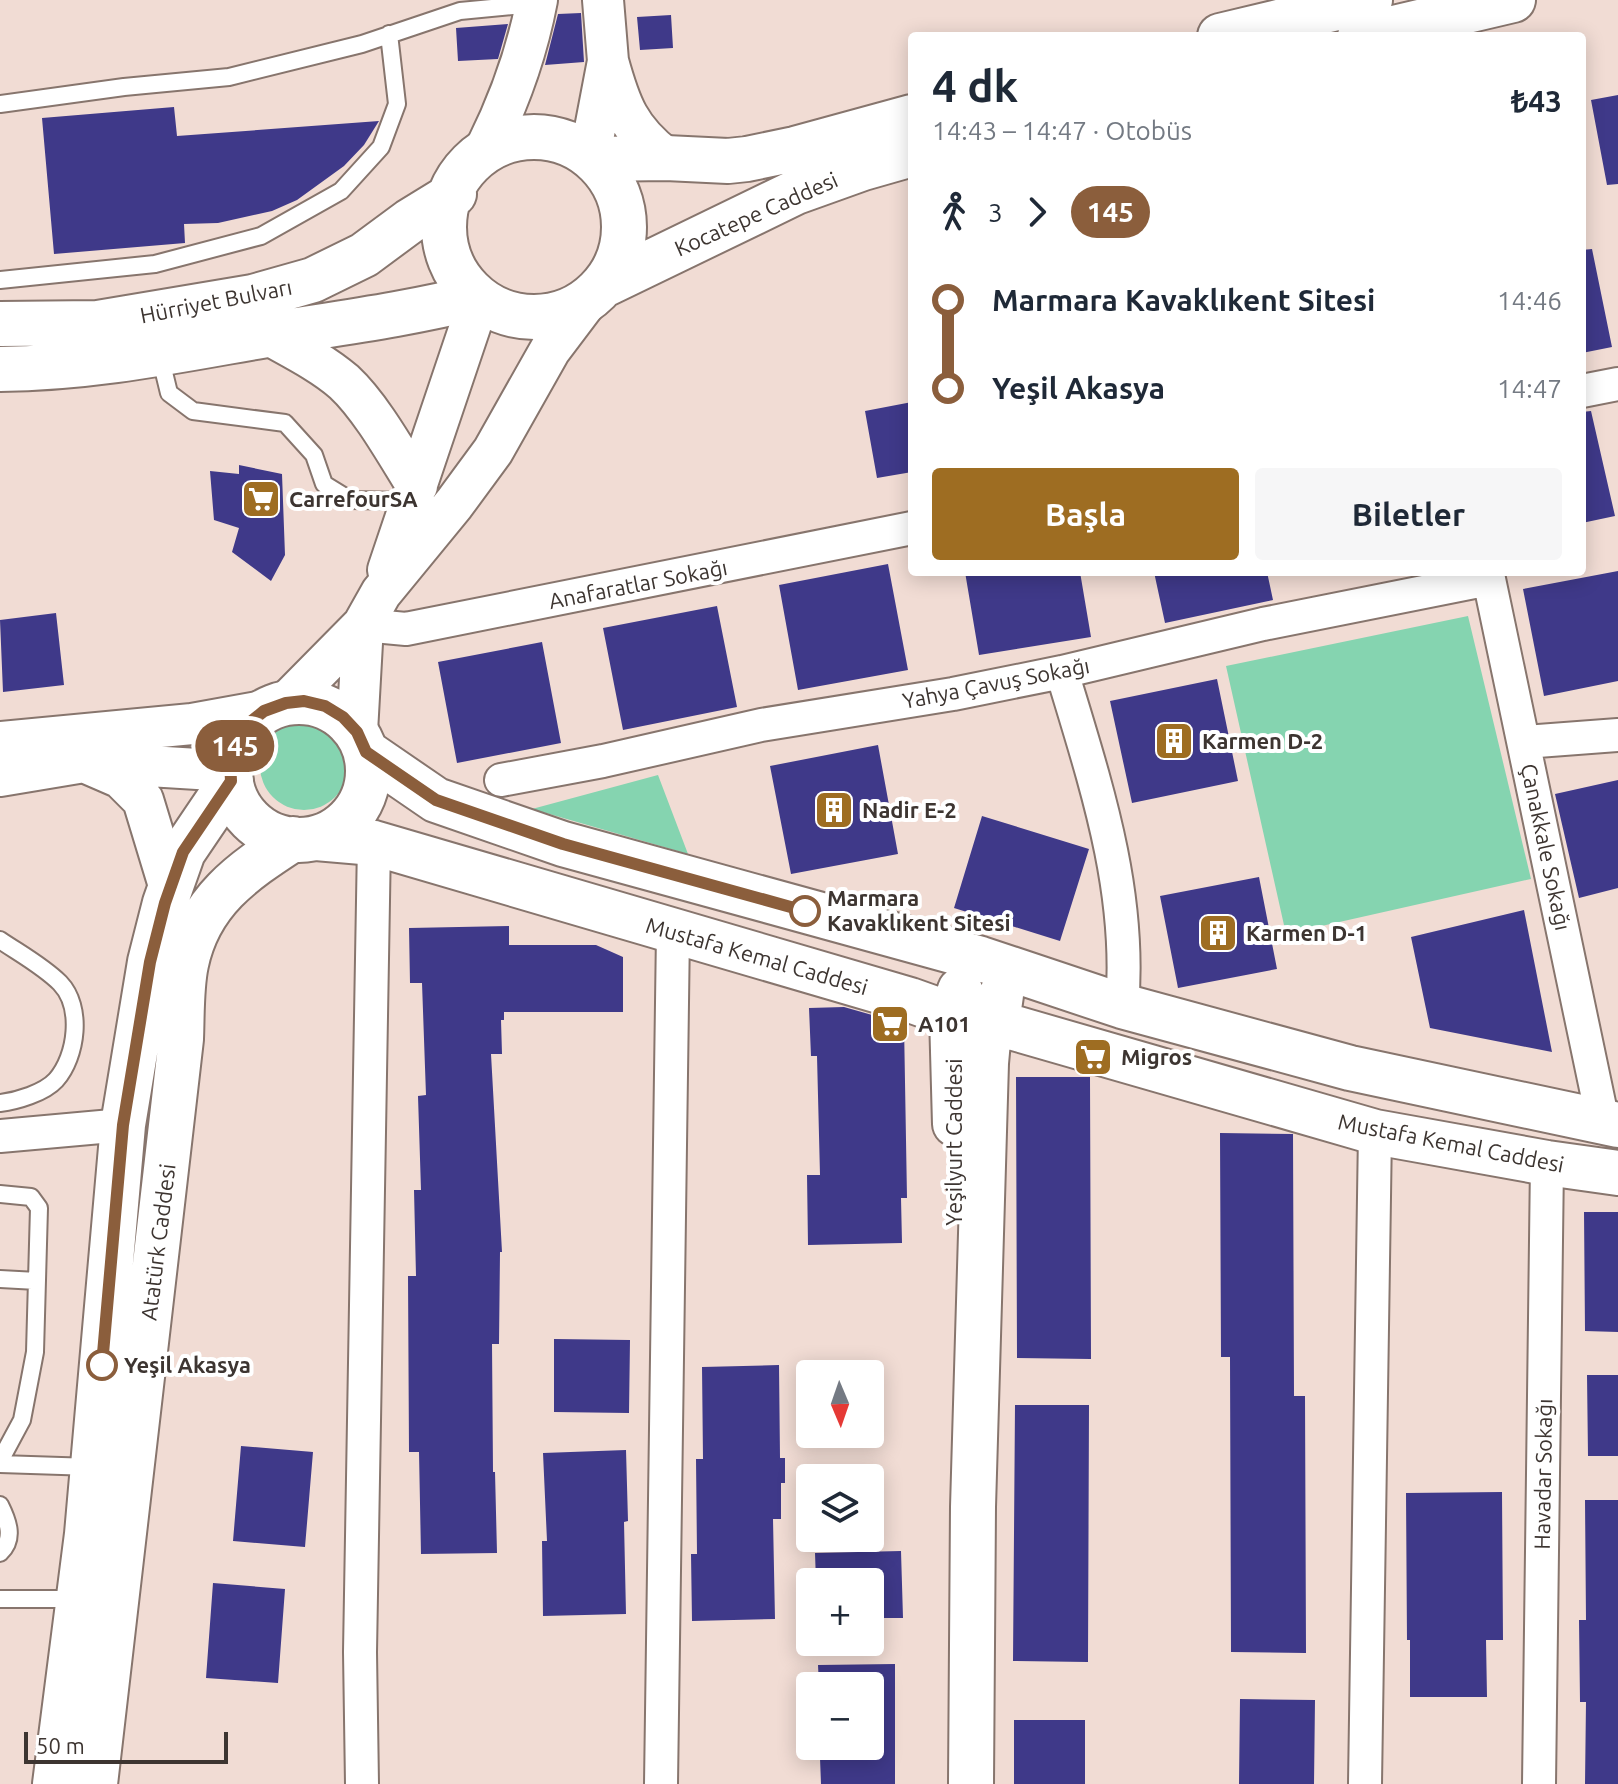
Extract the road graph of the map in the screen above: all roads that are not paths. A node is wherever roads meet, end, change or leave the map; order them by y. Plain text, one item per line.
1 (603, 0) edge
2 (1370, 0) edge
3 (1513, 0) edge
4 (536, 2) edge
5 (1237, 32) edge
6 (1377, 32) edge
7 (389, 34) junction
8 (608, 61) junction
9 (0, 104) edge
10 (908, 118) edge
11 (486, 148) junction
12 (908, 155) edge
13 (593, 157) junction
14 (666, 158) junction
15 (454, 194) junction
16 (0, 280) edge
17 (595, 293) junction
18 (477, 299) junction
19 (0, 324) edge
20 (269, 335) junction
21 (160, 355) junction
22 (0, 369) edge
23 (1618, 384) edge
24 (1586, 390) edge
25 (414, 493) junction
26 (908, 529) edge
27 (1489, 576) edge
28 (372, 609) junction
29 (1062, 672) junction
30 (275, 707) junction
31 (1618, 735) edge
32 (0, 742) edge
33 (362, 742) junction
34 (1524, 742) junction
35 (84, 762) junction
36 (0, 776) edge
37 (231, 776) junction
38 (501, 780) dead end
39 (304, 839) junction
40 (374, 843) junction
41 (170, 889) junction
42 (673, 932) junction
43 (0, 940) edge
44 (981, 959) junction
45 (1122, 1006) junction
46 (952, 1015) junction
47 (997, 1023) junction
48 (0, 1103) edge
49 (1610, 1123) edge
50 (123, 1125) junction
51 (1375, 1132) junction
52 (0, 1136) edge
53 (1547, 1163) junction
54 (1618, 1173) edge
55 (0, 1194) edge
56 (0, 1279) edge
57 (37, 1281) junction
58 (0, 1463) edge
59 (106, 1466) junction
60 (0, 1505) edge
61 (0, 1553) edge
62 (0, 1599) edge
63 (79, 1599) junction
64 (55, 1784) edge
65 (95, 1784) edge
66 (362, 1784) edge
67 (661, 1784) edge
68 (945, 1784) edge
69 (971, 1784) edge
70 (1365, 1784) edge
71 (1539, 1784) edge

1 - 8 street
2 - 5 main road
3 - 6 main road
4 - 7 lane
4 - 11 street
7 - 9 lane
7 - 16 lane
8 - 13 street
8 - 14 street
10 - 14 main road, Kocatepe Caddesi
11 - 13 main road
11 - 15 main road
12 - 17 main road, Kocatepe Caddesi
13 - 14 main road, Kocatepe Caddesi
13 - 17 main road
15 - 18 main road
15 - 19 main road, Hürriyet Bulvarı
17 - 18 main road
17 - 28 street
18 - 20 main road, Hürriyet Bulvarı
18 - 25 street
20 - 21 main road, Hürriyet Bulvarı
20 - 25 street
21 - 22 main road, Hürriyet Bulvarı
21 - 25 lane
23 - 24 street
25 - 28 street
26 - 28 street, Anafaratlar Sokağı
27 - 29 street, Yahya Çavuş Sokağı
27 - 34 street, Çanakkale Sokağı
28 - 30 street
28 - 33 street
29 - 38 street, Yahya Çavuş Sokağı
29 - 45 street
30 - 32 street
30 - 33 main road
30 - 37 main road
31 - 34 street
33 - 39 main road
33 - 44 main road
34 - 49 street, Çanakkale Sokağı
35 - 36 street
35 - 37 street
35 - 41 street
37 - 39 main road
37 - 41 main road, Atatürk Caddesi
39 - 40 main road, Mustafa Kemal Caddesi
39 - 59 main road, Atatürk Caddesi
40 - 42 main road, Mustafa Kemal Caddesi
40 - 66 street
41 - 50 main road, Atatürk Caddesi
42 - 46 main road, Mustafa Kemal Caddesi
42 - 67 street
43 - 48 lane
44 - 45 main road
44 - 46 main road, Yeşilyurt Caddesi
44 - 47 main road, Yeşilyurt Caddesi
45 - 49 main road
46 - 47 main road, Mustafa Kemal Caddesi
46 - 68 main road, Yeşilyurt Caddesi
47 - 51 main road, Mustafa Kemal Caddesi
47 - 69 main road, Yeşilyurt Caddesi
50 - 52 street
50 - 59 main road, Atatürk Caddesi
51 - 53 main road, Mustafa Kemal Caddesi
51 - 70 street
53 - 54 main road, Mustafa Kemal Caddesi
53 - 71 street, Havadar Sokağı
55 - 57 lane
56 - 57 lane
57 - 58 lane
58 - 59 lane
59 - 63 main road, Atatürk Caddesi
59 - 65 main road, Atatürk Caddesi
60 - 61 lane
62 - 63 lane
63 - 64 main road, Atatürk Caddesi

